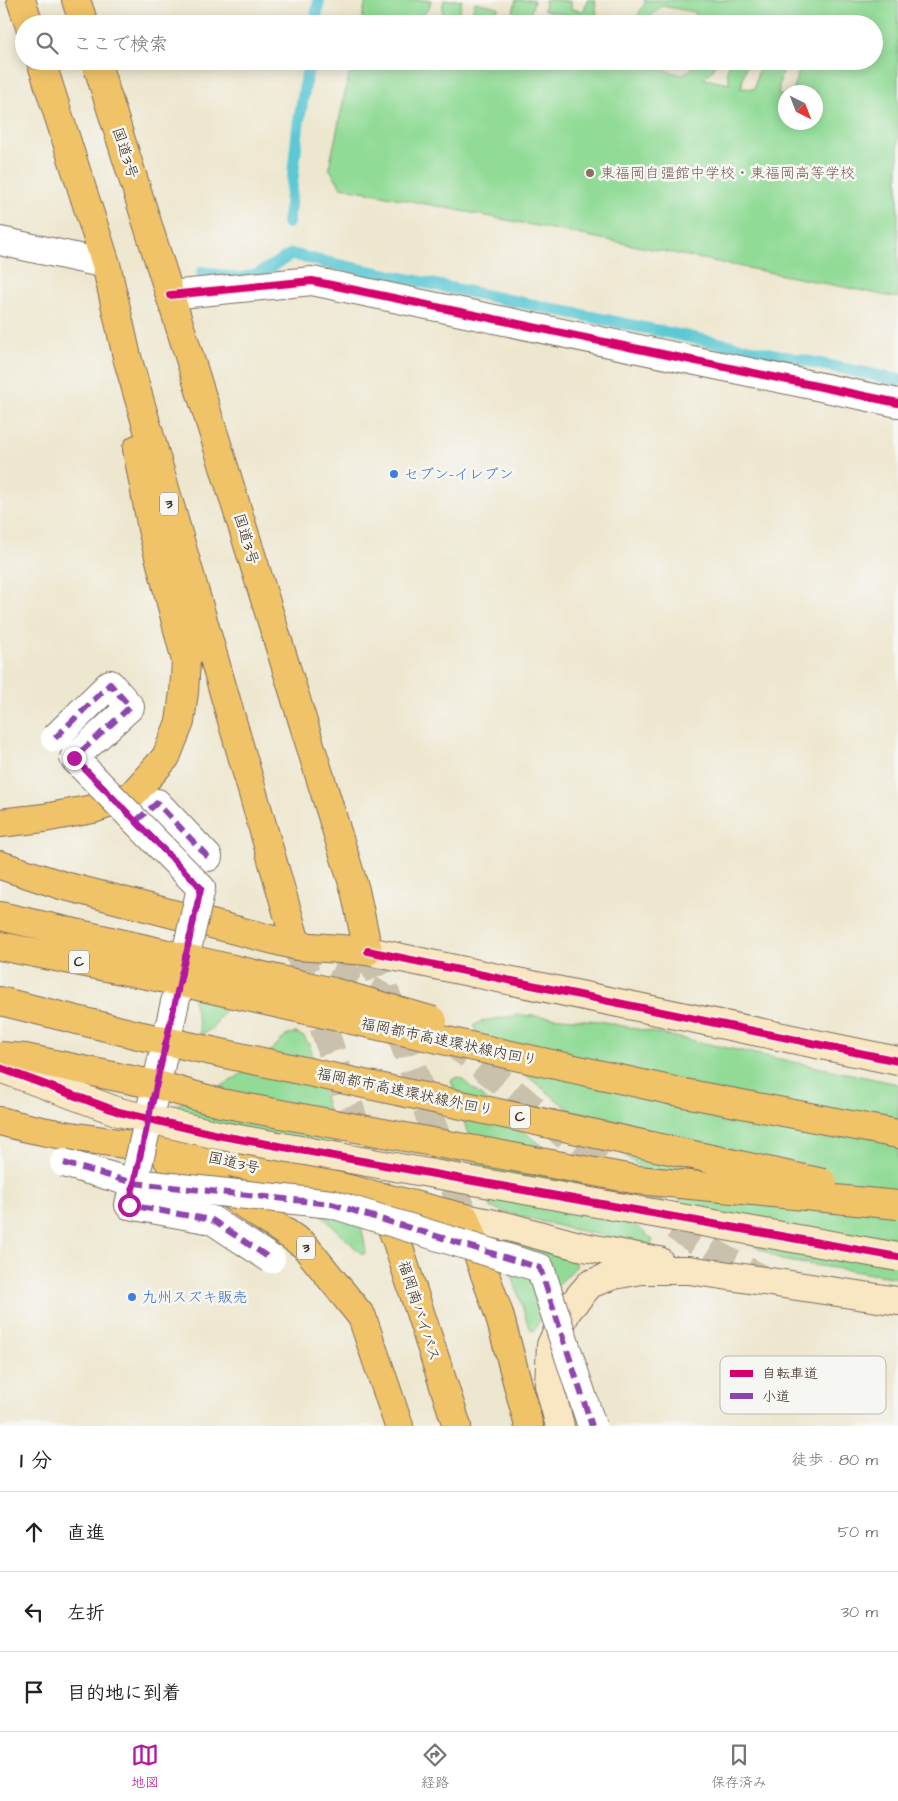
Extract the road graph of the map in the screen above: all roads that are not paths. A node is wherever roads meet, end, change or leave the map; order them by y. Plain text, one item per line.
1 (21, 0) edge
2 (76, 0) edge
3 (26, 15) edge
4 (81, 15) edge
5 (44, 70) edge
6 (99, 70) edge
7 (0, 241) edge
8 (106, 264) junction
9 (170, 295) junction
10 (127, 357) junction
11 (898, 403) edge
12 (55, 738) dead end
13 (136, 821) junction
14 (0, 823) edge
15 (208, 857) dead end
16 (0, 865) edge
17 (0, 916) edge
18 (0, 946) edge
19 (297, 946) junction
20 (368, 951) junction
21 (0, 1001) edge
22 (0, 1056) edge
23 (898, 1061) edge
24 (0, 1068) edge
25 (674, 1091) junction
26 (0, 1121) edge
27 (898, 1134) edge
28 (132, 1144) junction
29 (64, 1163) dead end
30 (134, 1183) junction
31 (379, 1196) junction
32 (898, 1199) edge
33 (898, 1205) edge
34 (465, 1218) junction
35 (898, 1258) edge
36 (271, 1259) dead end
37 (764, 1280) junction
38 (898, 1301) edge
39 (399, 1426) edge
40 (457, 1426) edge
41 (529, 1426) edge
42 (560, 1426) edge
43 (592, 1426) edge

1 - 3 highway
2 - 4 highway
5 - 8 highway, 3
6 - 9 highway, 国道3号
7 - 8 street
8 - 10 highway, 3
9 - 11 street
9 - 20 highway, 国道3号
10 - 14 highway
10 - 19 highway, 3
12 - 13 street, bridge
13 - 15 street
13 - 30 street, bridge
16 - 19 highway
17 - 25 highway, bridge
18 - 25 highway, 福岡都市高速環状線内回り / C, bridge
19 - 20 highway
20 - 23 street
21 - 32 highway, 福岡都市高速環状線外回り / C, bridge
22 - 33 highway, bridge
24 - 35 street, bridge
25 - 27 highway, 福岡都市高速環状線内回り / C
26 - 28 highway, 国道3号 / 3
28 - 31 highway, 国道3号 / 3
28 - 39 highway, 3
29 - 30 street, bridge
30 - 36 street, bridge
30 - 43 street, bridge
31 - 34 highway, 国道3号 / 3
31 - 40 highway, 福岡南バイパス
34 - 37 street
34 - 41 highway
37 - 38 street
37 - 42 street

